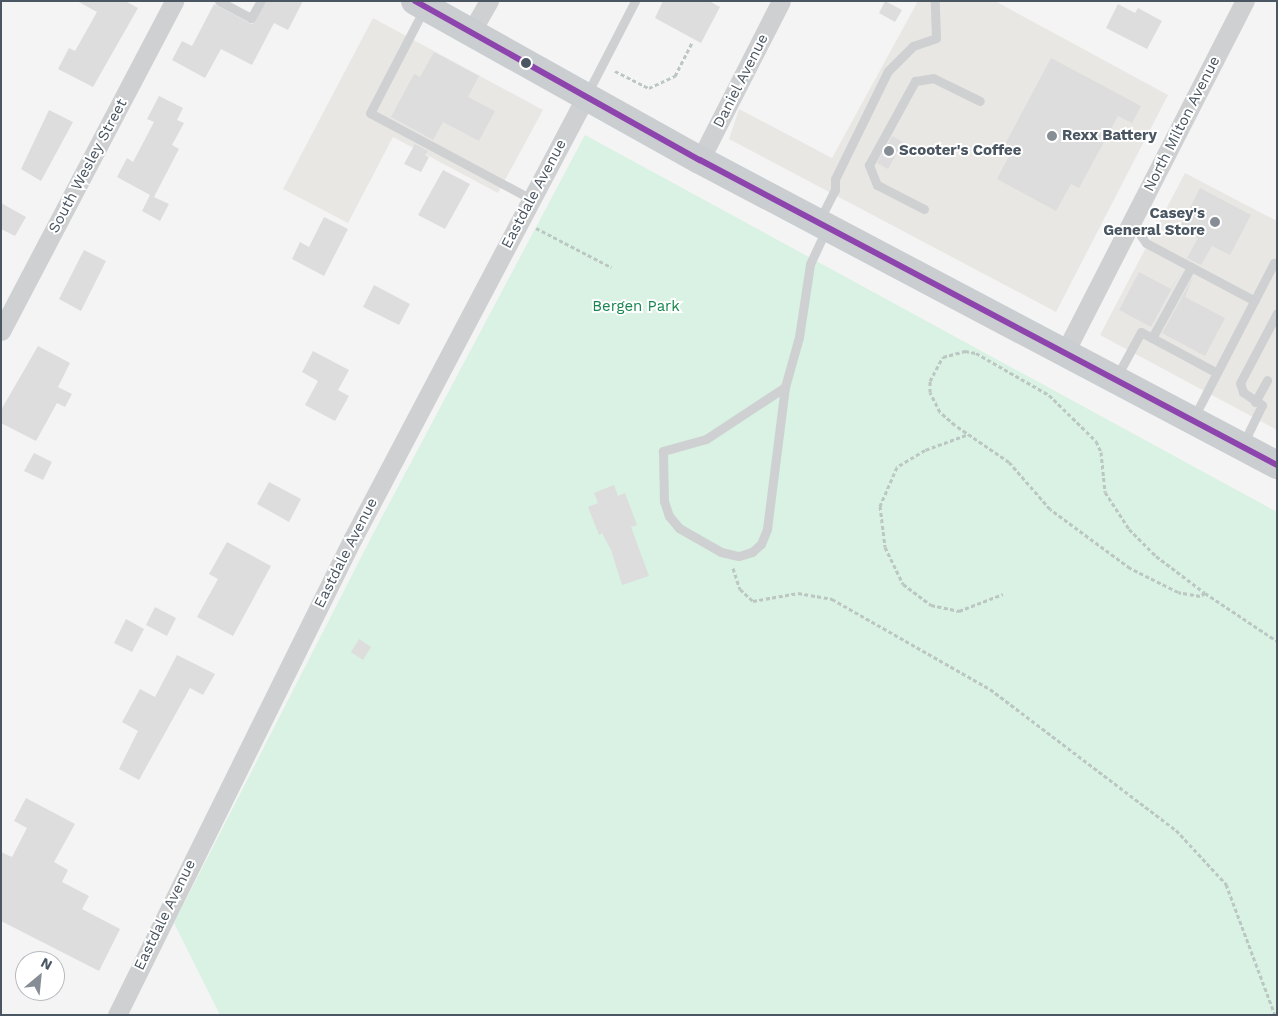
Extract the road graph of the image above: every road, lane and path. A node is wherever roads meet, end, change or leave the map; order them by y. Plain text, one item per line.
1 (174, 1) edge
2 (219, 1) edge
3 (262, 1) edge
4 (489, 1) edge
5 (635, 1) edge
6 (781, 1) edge
7 (935, 1) edge
8 (1245, 1) edge
9 (420, 4) edge
10 (471, 32) junction
11 (692, 42) dead end
12 (614, 73) dead end
13 (586, 97) junction
14 (980, 101) dead end
15 (700, 160) junction
16 (531, 199) junction
17 (924, 209) dead end
18 (520, 220) junction
19 (1132, 222) junction
20 (823, 225) junction
21 (1277, 265) edge
22 (611, 267) dead end
23 (1191, 267) junction
24 (1255, 301) junction
25 (1277, 313) edge
26 (1, 332) edge
27 (1152, 338) junction
28 (1064, 354) junction
29 (1217, 373) junction
30 (1267, 380) dead end
31 (1114, 381) junction
32 (785, 387) junction
33 (1255, 402) junction
34 (1192, 421) junction
35 (967, 435) junction
36 (1241, 447) junction
37 (1277, 465) edge
38 (733, 555) junction
39 (1205, 593) junction
40 (1003, 594) dead end
41 (1277, 641) edge
42 (117, 1015) edge
43 (1275, 1015) edge

1 - 26 street, South Wesley Street
2 - 3 lane
4 - 10 street
5 - 13 lane
6 - 15 street, Daniel Avenue
7 - 20 lane
8 - 19 street, North Milton Avenue
9 - 10 main road
9 - 16 lane
10 - 13 main road
11 - 12 path
13 - 15 main road
13 - 16 street, Eastdale Avenue
14 - 17 lane
15 - 20 main road
16 - 18 street, Eastdale Avenue
18 - 22 path
18 - 42 street, Eastdale Avenue
19 - 23 lane
19 - 28 street, North Milton Avenue
20 - 28 main road
20 - 32 lane
21 - 24 lane
23 - 24 lane
23 - 27 lane
24 - 29 lane
25 - 33 lane
27 - 29 lane
27 - 31 lane
28 - 31 main road
29 - 34 lane
30 - 33 lane
31 - 34 main road
32 - 38 lane
32 - 38 lane
33 - 36 lane
34 - 36 main road
35 - 39 path
35 - 39 path
35 - 40 path
36 - 37 main road
38 - 43 path
39 - 41 path

